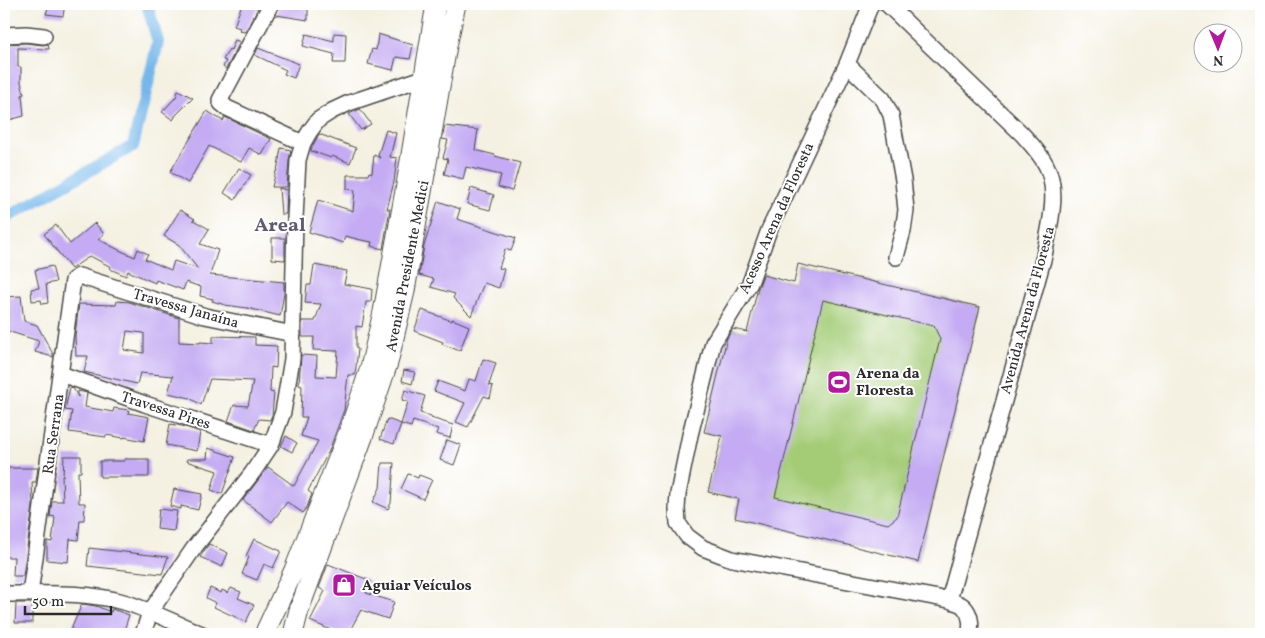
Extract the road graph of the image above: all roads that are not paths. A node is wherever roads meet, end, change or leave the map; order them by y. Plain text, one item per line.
1 (271, 4) edge
2 (436, 4) edge
3 (456, 4) edge
4 (871, 4) edge
5 (887, 4) edge
6 (4, 36) edge
7 (44, 36) dead end
8 (846, 64) junction
9 (423, 78) junction
10 (303, 143) junction
11 (896, 257) dead end
12 (79, 276) joint
13 (293, 334) junction
14 (61, 374) junction
15 (271, 444) junction
16 (4, 594) edge
17 (30, 594) junction
18 (949, 600) junction
19 (150, 612) junction
20 (267, 633) edge
21 (143, 634) edge
22 (202, 634) edge
23 (293, 634) edge
24 (969, 634) edge

1 - 10 street
2 - 9 main road, Avenida Presidente Medici
3 - 23 main road, Avenida Presidente Medici
4 - 8 street, Acesso Arena da Floresta
5 - 18 street, Avenida Arena da Floresta
6 - 7 street
8 - 11 street
8 - 18 street, Acesso Arena da Floresta
9 - 10 street
9 - 20 main road, Avenida Presidente Medici
10 - 13 street
12 - 13 street, Travessa Janaína
12 - 14 street, Rua Serrana
13 - 15 street
14 - 15 street, Travessa Pires
14 - 17 street, Rua Serrana
15 - 19 street
16 - 17 street
17 - 19 street
18 - 24 street
19 - 21 street
19 - 22 street

